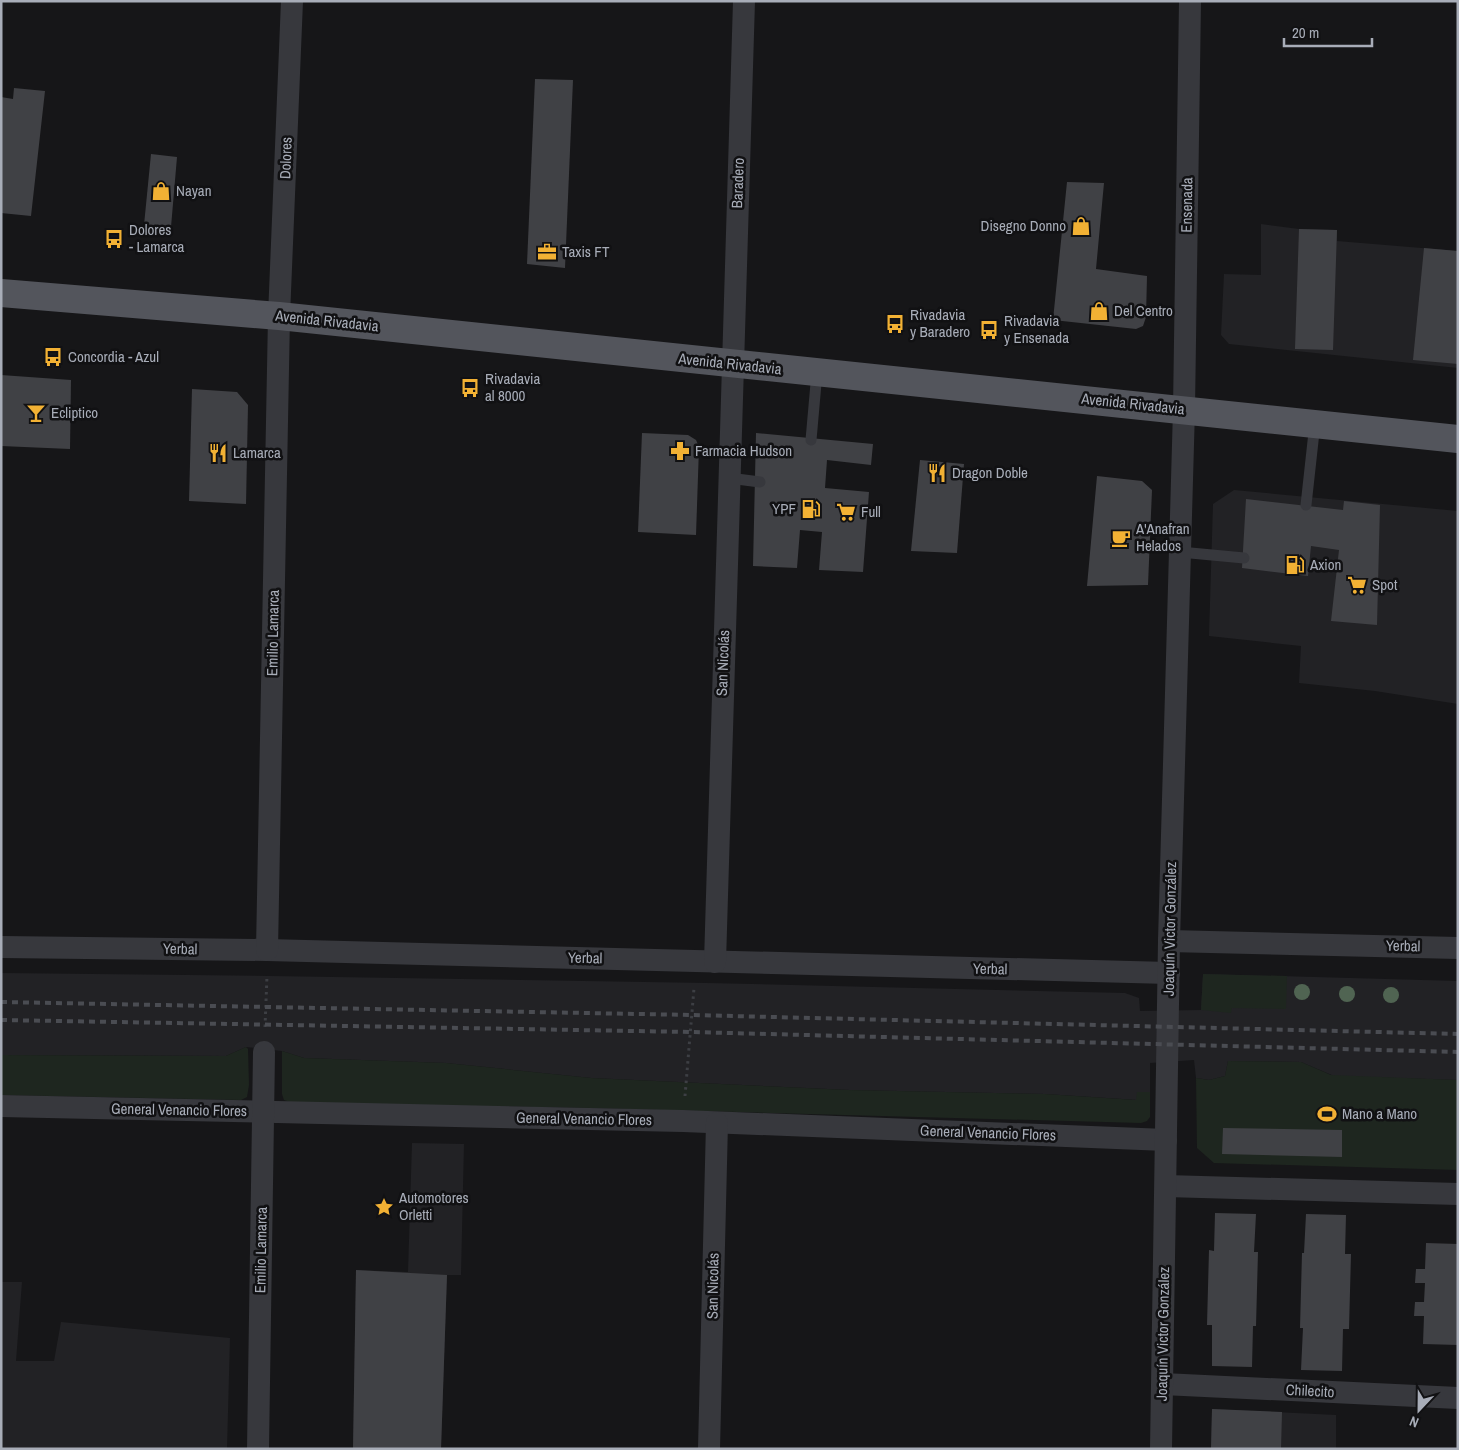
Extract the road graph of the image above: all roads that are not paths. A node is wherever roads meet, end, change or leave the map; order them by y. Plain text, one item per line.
1 (292, 1) edge
2 (744, 1) edge
3 (1190, 1) edge
4 (1, 293) edge
5 (279, 316) junction
6 (732, 364) junction
7 (817, 372) junction
8 (1184, 409) junction
9 (1315, 424) junction
10 (1458, 439) edge
11 (811, 440) dead end
12 (728, 478) junction
13 (760, 482) dead end
14 (1306, 505) dead end
15 (1180, 552) junction
16 (1244, 558) dead end
17 (1169, 941) junction
18 (1, 947) edge
19 (1458, 948) edge
20 (267, 950) junction
21 (715, 962) junction
22 (1169, 973) junction
23 (264, 1052) road end
24 (1, 1106) edge
25 (263, 1111) junction
26 (717, 1123) junction
27 (1166, 1140) junction
28 (1166, 1186) junction
29 (1458, 1194) edge
30 (1163, 1384) junction
31 (1458, 1398) edge
32 (258, 1449) edge
33 (709, 1449) edge
34 (1161, 1449) edge

1 - 5 street, Dolores
2 - 6 street, Baradero
3 - 8 street, Ensenada
4 - 5 main road, Avenida Rivadavia
5 - 6 main road, Avenida Rivadavia
5 - 20 street, Emilio Lamarca
6 - 7 main road, Avenida Rivadavia
6 - 12 street, San Nicolás
7 - 8 main road, Avenida Rivadavia
7 - 11 lane
8 - 9 main road, Avenida Rivadavia
8 - 15 street, Joaquín Victor González
9 - 10 main road, Avenida Rivadavia
9 - 14 lane
12 - 13 lane
12 - 21 street, San Nicolás
15 - 16 lane
15 - 17 street, Joaquín Victor González
17 - 19 street, Yerbal
17 - 22 street, Joaquín Victor González
18 - 20 street, Yerbal
20 - 21 street, Yerbal
21 - 22 street, Yerbal
22 - 27 street, Joaquín Victor González
23 - 25 street, Emilio Lamarca
24 - 25 street, General Venancio Flores
25 - 26 street, General Venancio Flores
25 - 32 street, Emilio Lamarca
26 - 27 street, General Venancio Flores
26 - 33 street, San Nicolás
27 - 28 street, Joaquín Victor González
28 - 29 street
28 - 30 street, Joaquín Victor González
30 - 31 street, Chilecito
30 - 34 street, Joaquín Victor González

